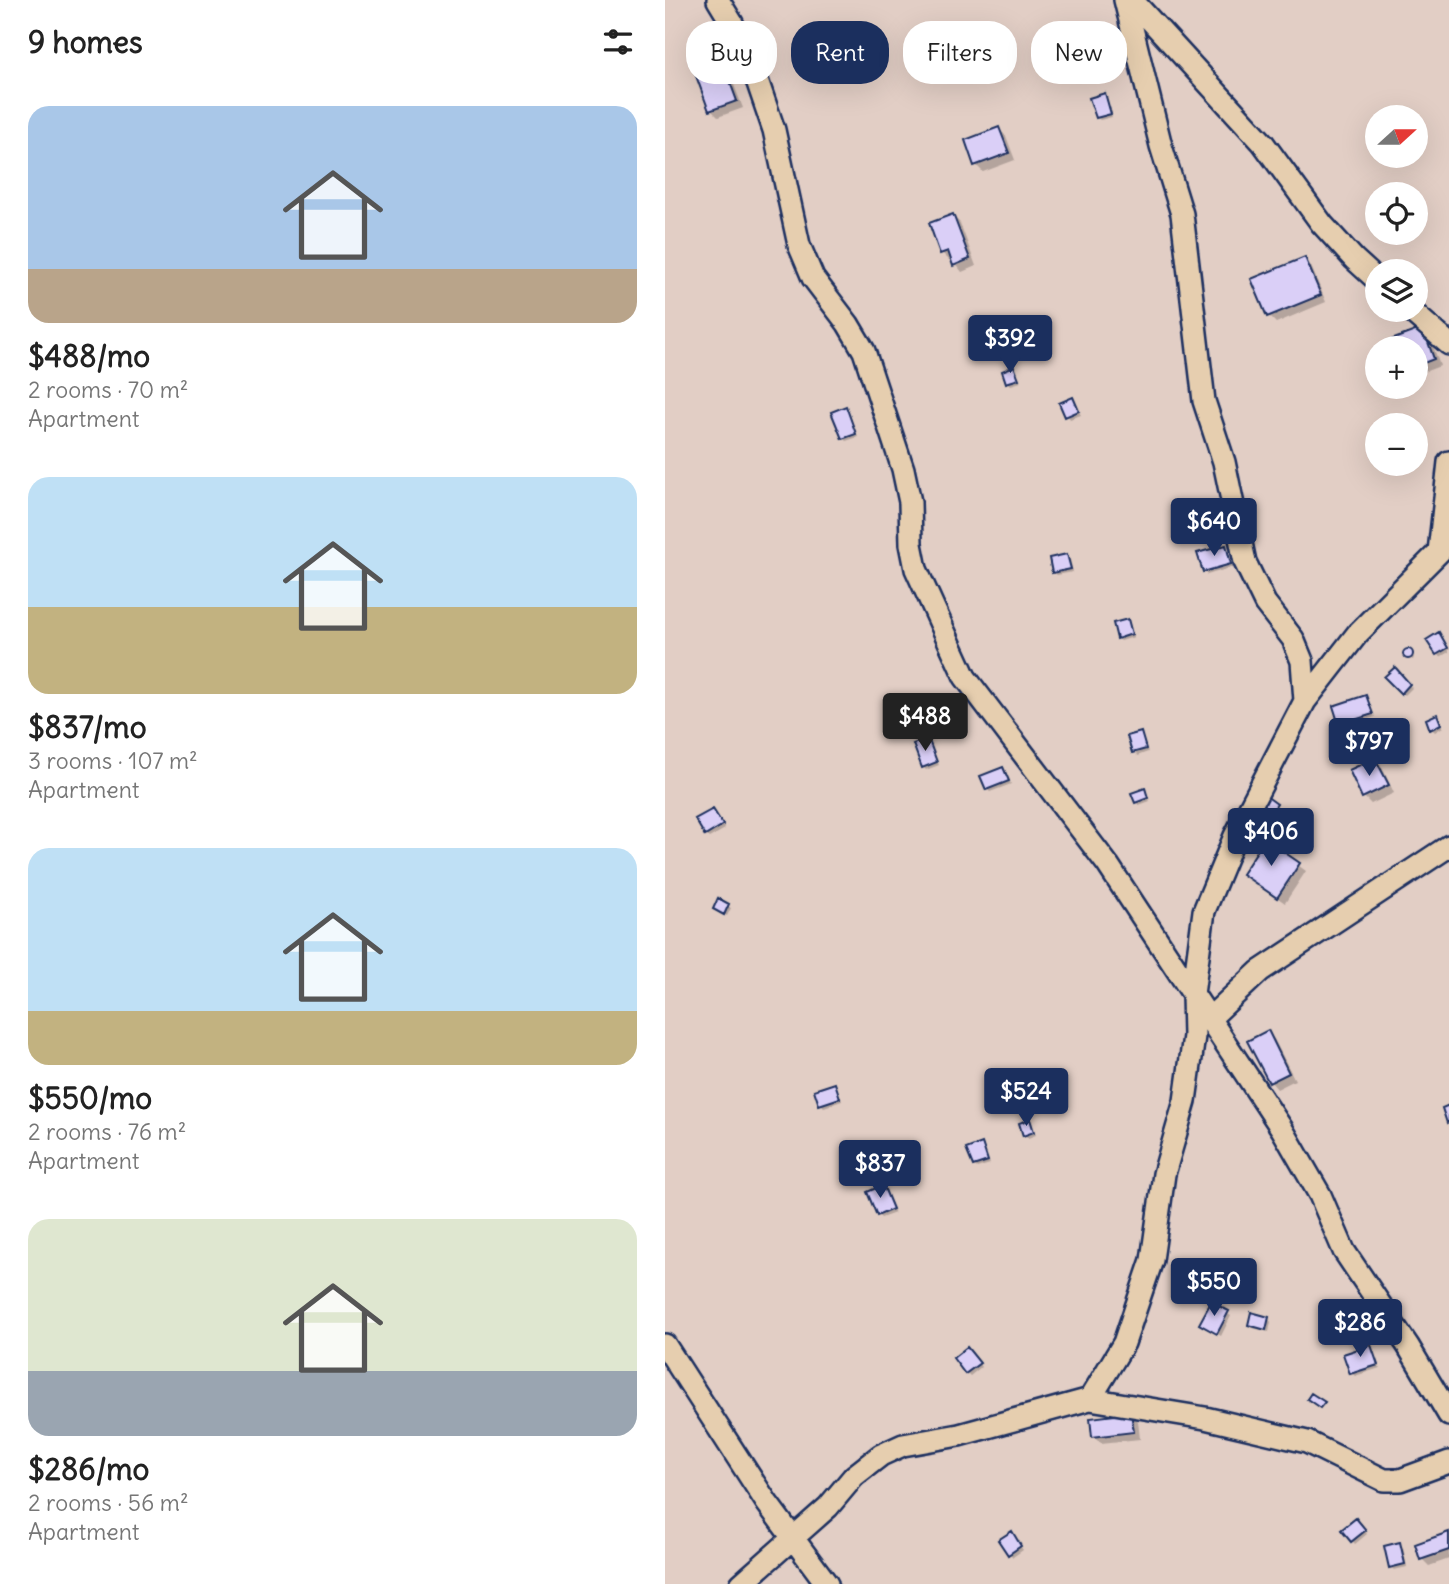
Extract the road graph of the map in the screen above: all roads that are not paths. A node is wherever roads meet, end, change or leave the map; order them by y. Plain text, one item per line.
1 (718, 0) edge
2 (1125, 0) edge
3 (1132, 0) edge
4 (1365, 269) edge
5 (1424, 322) edge
6 (1449, 344) edge
7 (1449, 462) edge
8 (1444, 547) edge
9 (1305, 701) junction
10 (1449, 846) edge
11 (1193, 994) junction
12 (1209, 1019) junction
13 (665, 1345) edge
14 (1090, 1399) junction
15 (1449, 1415) edge
16 (1449, 1462) edge
17 (793, 1539) junction
18 (741, 1584) edge
19 (827, 1584) edge

1 - 11 street
2 - 9 street
3 - 4 street
5 - 6 street
7 - 8 street
8 - 9 street
9 - 11 street
10 - 12 street
11 - 12 street
11 - 14 street
12 - 15 street
13 - 17 street
14 - 16 street
14 - 17 street
17 - 18 street
17 - 19 street

